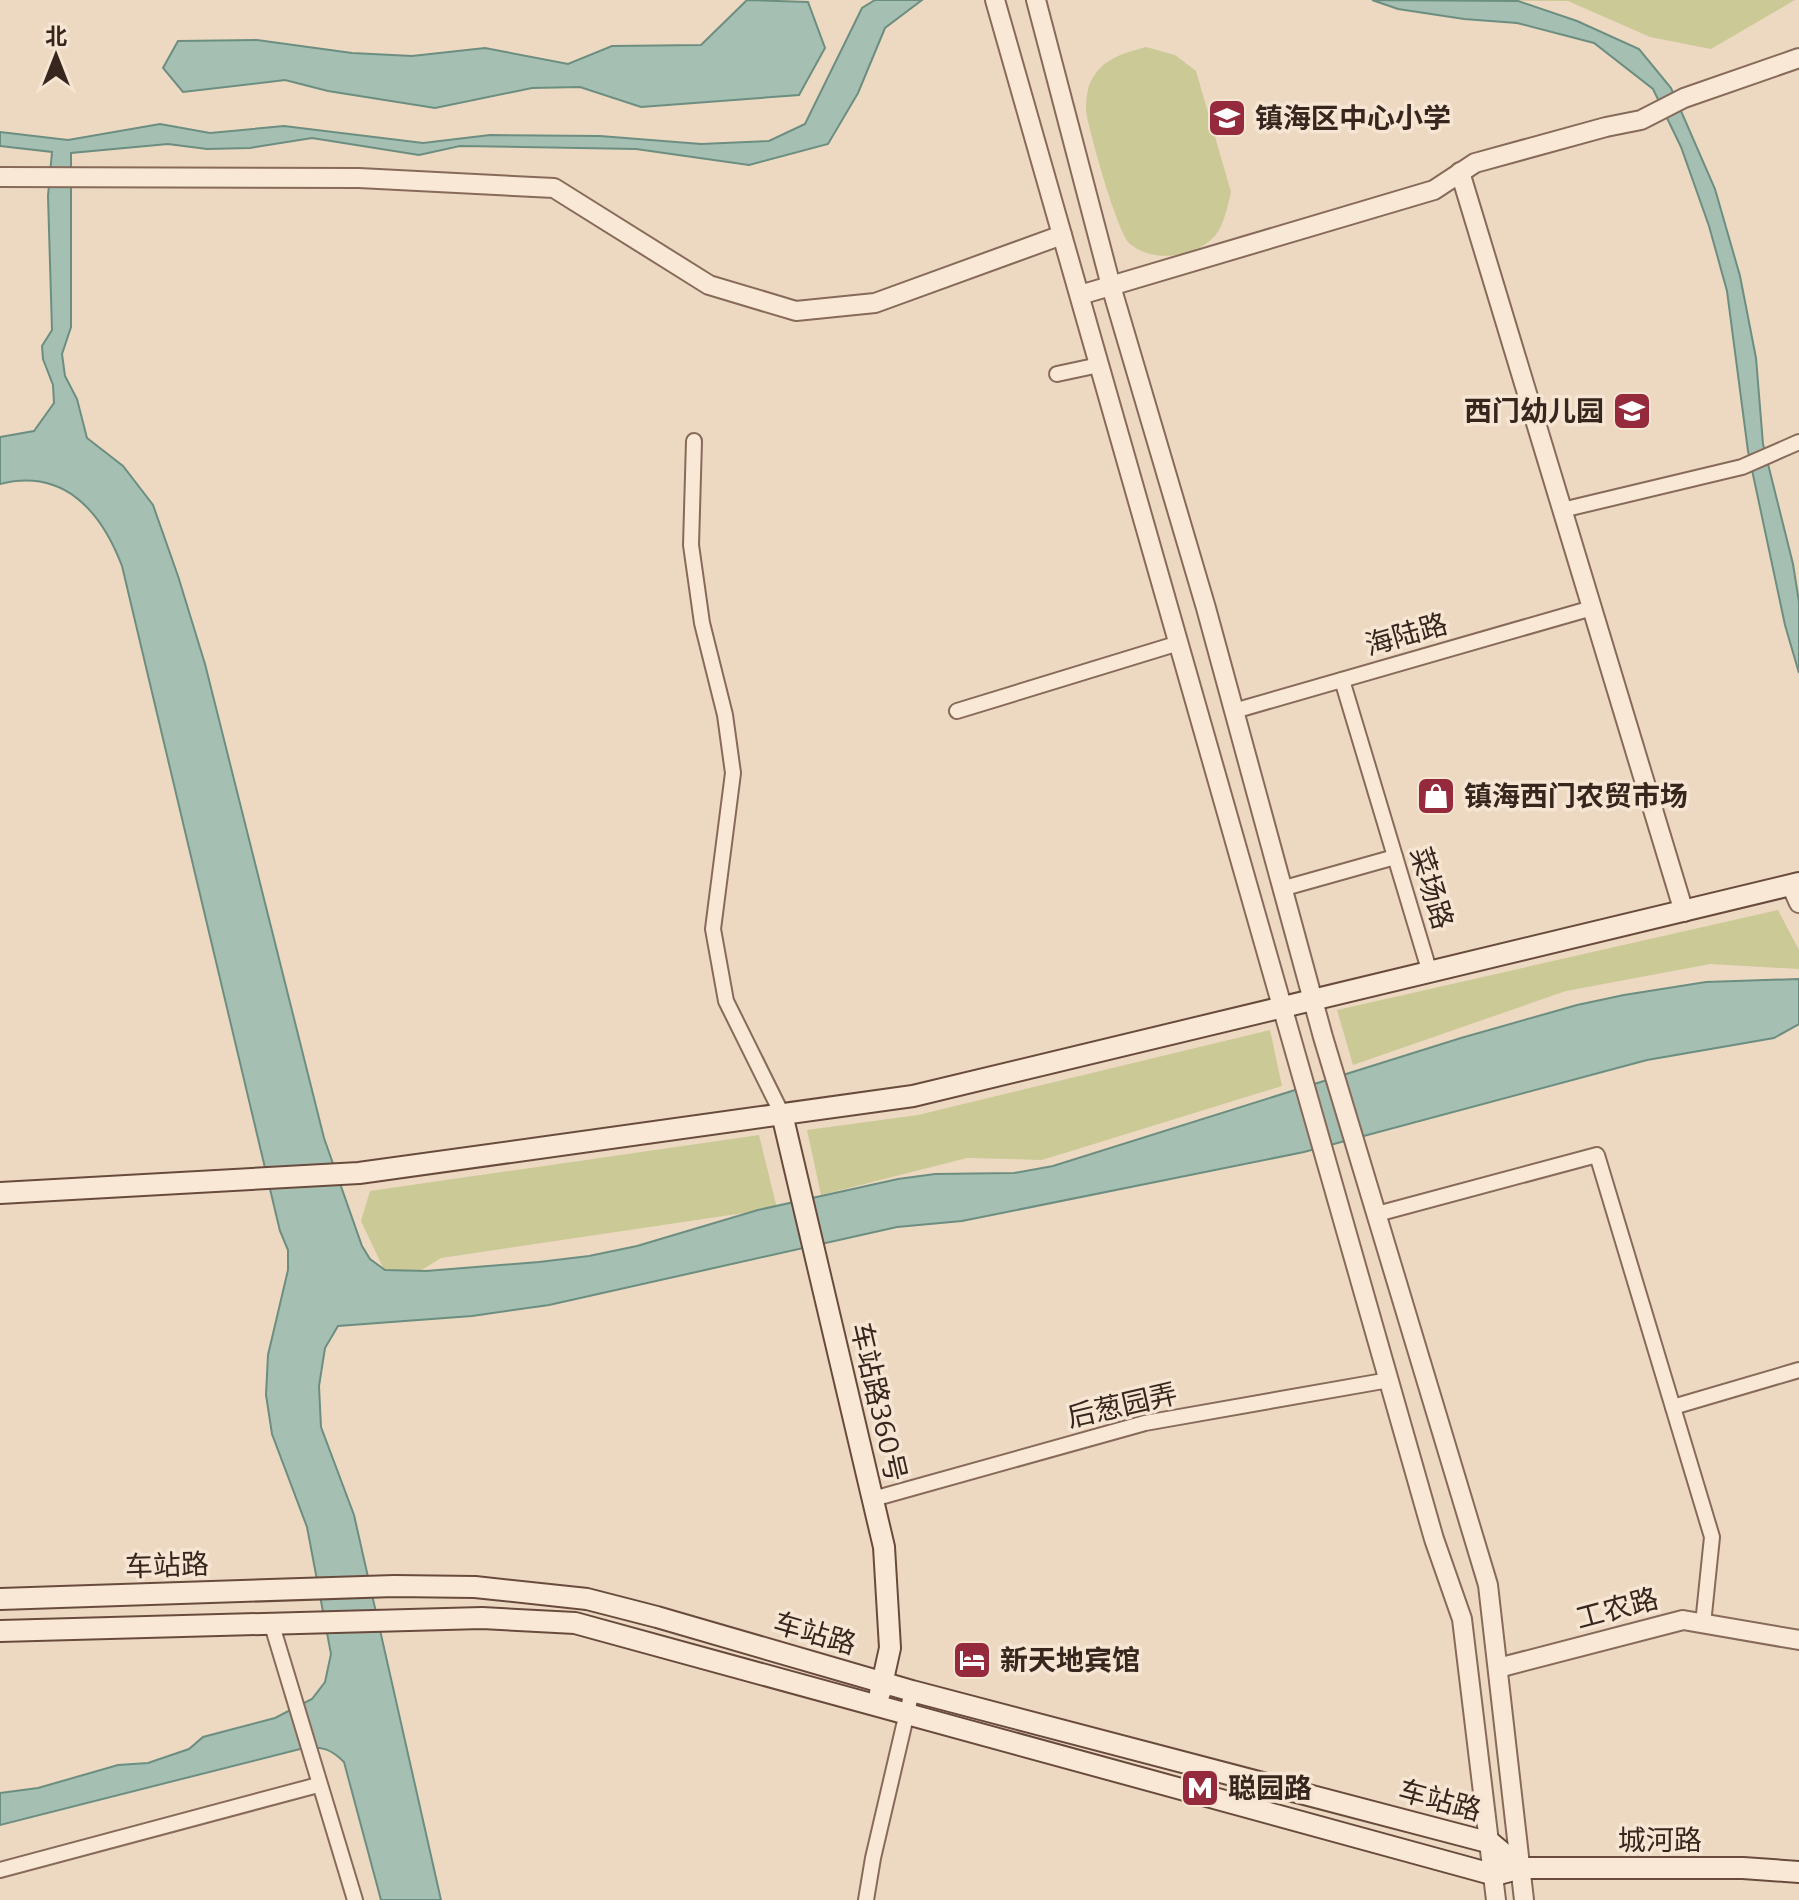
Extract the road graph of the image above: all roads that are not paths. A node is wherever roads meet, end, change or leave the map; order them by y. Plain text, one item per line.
1 (995, 0) edge
2 (1036, 0) edge
3 (1799, 58) edge
4 (1460, 172) junction
5 (0, 177) edge
6 (1062, 235) junction
7 (1111, 286) junction
8 (1080, 295) junction
9 (1099, 365) junction
10 (1057, 374) dead end
11 (694, 441) dead end
12 (1799, 442) edge
13 (1562, 510) junction
14 (1592, 608) junction
15 (1179, 643) junction
16 (1342, 680) junction
17 (957, 711) dead end
18 (1234, 711) junction
19 (1395, 857) junction
20 (1281, 889) junction
21 (1796, 890) edge
22 (1684, 912) junction
23 (1430, 973) junction
24 (1315, 1000) junction
25 (1283, 1008) junction
26 (782, 1114) junction
27 (0, 1193) edge
28 (1377, 1214) junction
29 (1799, 1370) edge
30 (1389, 1380) junction
31 (1673, 1407) junction
32 (873, 1499) junction
33 (0, 1599) edge
34 (271, 1622) junction
35 (1703, 1624) junction
36 (0, 1631) edge
37 (1799, 1640) edge
38 (1498, 1668) junction
39 (883, 1682) junction
40 (912, 1691) junction
41 (876, 1704) junction
42 (906, 1715) junction
43 (318, 1785) junction
44 (1491, 1843) junction
45 (1521, 1868) junction
46 (0, 1870) edge
47 (1799, 1872) edge
48 (1495, 1875) junction
49 (355, 1900) edge
50 (866, 1900) edge
51 (1496, 1900) edge
52 (1524, 1900) edge

1 - 6 street
2 - 7 street
3 - 4 street
4 - 7 street
4 - 13 street
5 - 6 street
6 - 8 street
7 - 8 street
7 - 18 street
8 - 9 street
9 - 10 street
9 - 15 street
11 - 26 street
12 - 13 street
13 - 14 street
14 - 16 street, 海陆路
14 - 22 street
15 - 17 street
15 - 25 street
16 - 18 street, 海陆路
16 - 19 street, 菜场路
18 - 20 street
19 - 20 street
19 - 23 street, 菜场路
20 - 24 street
21 - 22 main road
22 - 23 main road
23 - 24 main road
24 - 25 main road
24 - 28 street
25 - 26 main road
25 - 30 street
26 - 27 main road
26 - 32 main road, 车站路360号
28 - 31 street
28 - 38 street
29 - 31 street
30 - 32 street, 后葱园弄
30 - 44 street
31 - 35 street
32 - 39 main road, 车站路360号
33 - 39 main road, 车站路
34 - 36 main road, 车站路
34 - 41 main road, 车站路
34 - 43 street
35 - 37 street, 工农路
35 - 38 street, 工农路
38 - 45 street
39 - 40 main road, 车站路
39 - 41 main road, 车站路360号
40 - 42 street
40 - 44 main road, 车站路
41 - 42 main road, 车站路
42 - 48 main road, 车站路
42 - 50 street
43 - 46 street
43 - 49 street
44 - 45 main road, 车站路
44 - 48 street
45 - 47 main road, 城河路
45 - 48 main road
45 - 52 street
48 - 51 street

